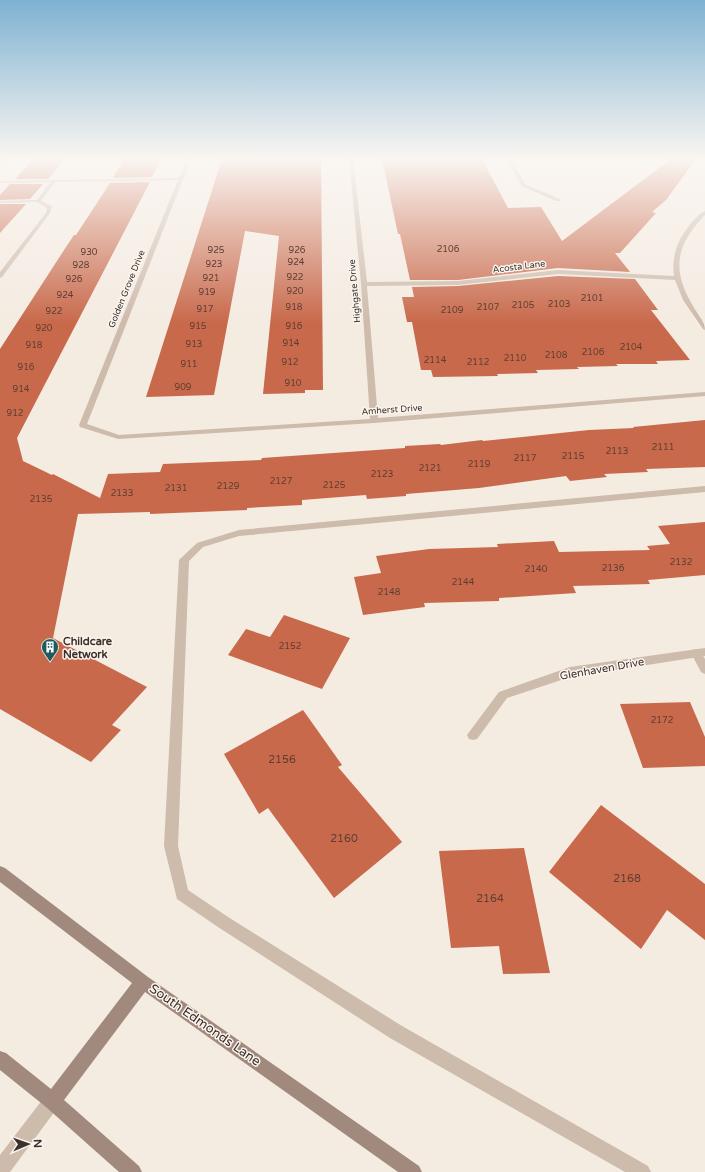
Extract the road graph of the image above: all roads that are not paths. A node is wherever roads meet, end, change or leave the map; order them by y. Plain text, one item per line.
1 (47, 214) edge
2 (166, 214) edge
3 (357, 214) edge
4 (703, 214) edge
5 (0, 276) edge
6 (676, 278) junction
7 (364, 284) junction
8 (705, 328) edge
9 (705, 394) edge
10 (374, 421) junction
11 (83, 425) joint
12 (705, 489) edge
13 (701, 653) edge
14 (705, 669) edge
15 (473, 735) dead end
16 (0, 873) edge
17 (143, 982) junction
18 (0, 1059) edge
19 (52, 1101) junction
20 (0, 1170) edge
21 (133, 1172) edge
22 (414, 1172) edge
23 (642, 1172) edge

1 - 5 street
2 - 11 street, Golden Grove Drive
3 - 7 street, Highgate Drive
4 - 6 street
6 - 7 street, Acosta Lane
6 - 8 street
7 - 10 street, Highgate Drive
9 - 10 street, Amherst Drive
10 - 11 street, Amherst Drive
12 - 23 street
13 - 14 street
13 - 15 street, Glenhaven Drive
16 - 17 main road, South Edmonds Lane
17 - 19 main road
17 - 22 main road, South Edmonds Lane
18 - 19 main road
19 - 20 street
19 - 21 main road

